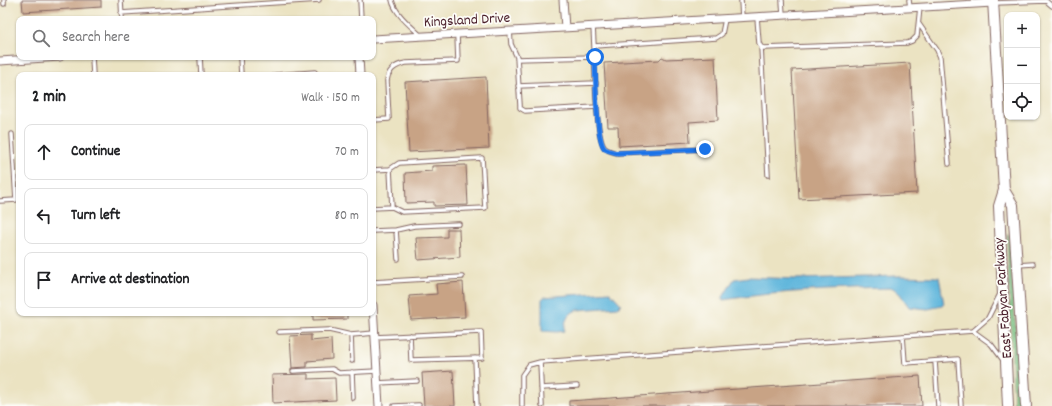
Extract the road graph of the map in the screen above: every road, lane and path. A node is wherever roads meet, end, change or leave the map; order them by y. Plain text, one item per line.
1 (121, 0) edge
2 (319, 0) edge
3 (360, 0) edge
4 (392, 0) edge
5 (563, 0) edge
6 (740, 0) edge
7 (782, 0) edge
8 (909, 0) edge
9 (993, 2) edge
10 (1052, 6) edge
11 (920, 7) junction
12 (910, 8) junction
13 (122, 13) joint
14 (783, 15) junction
15 (361, 16) edge
16 (757, 17) junction
17 (742, 18) junction
18 (725, 19) junction
19 (919, 24) junction
20 (593, 26) junction
21 (565, 28) junction
22 (510, 31) junction
23 (457, 34) junction
24 (421, 36) junction
25 (376, 39) edge
26 (594, 46) junction
27 (761, 46) junction
28 (595, 57) junction
29 (16, 59) edge
30 (517, 59) junction
31 (0, 60) edge
32 (92, 60) edge
33 (200, 60) edge
34 (240, 60) edge
35 (359, 60) edge
36 (93, 72) edge
37 (201, 72) edge
38 (241, 72) edge
39 (360, 72) edge
40 (596, 83) junction
41 (518, 86) junction
42 (597, 107) junction
43 (376, 120) edge
44 (12, 134) dead end
45 (705, 149) dead end
46 (949, 164) dead end
47 (390, 169) junction
48 (376, 170) edge
49 (768, 175) dead end
50 (1004, 190) junction
51 (0, 201) edge
52 (392, 207) junction
53 (376, 208) edge
54 (459, 224) dead end
55 (396, 230) junction
56 (376, 232) edge
57 (398, 259) dead end
58 (1033, 264) dead end
59 (1017, 265) junction
60 (462, 277) dead end
61 (376, 282) edge
62 (1002, 287) junction
63 (374, 316) edge
64 (973, 331) junction
65 (279, 332) dead end
66 (351, 335) junction
67 (375, 335) junction
68 (410, 335) junction
69 (903, 336) junction
70 (475, 358) junction
71 (352, 361) dead end
72 (935, 361) junction
73 (540, 362) junction
74 (1006, 365) junction
75 (293, 371) dead end
76 (377, 371) junction
77 (352, 372) junction
78 (417, 381) dead end
79 (378, 383) junction
80 (577, 386) dead end
81 (541, 388) junction
82 (354, 398) dead end
83 (419, 405) dead end
84 (379, 406) edge
85 (394, 406) edge
86 (401, 406) edge
87 (477, 406) edge
88 (522, 406) edge
89 (542, 406) edge
90 (938, 406) edge
91 (961, 406) edge
92 (1008, 406) edge
93 (1026, 406) edge

1 - 13 lane
2 - 13 lane
3 - 15 lane
4 - 24 lane
5 - 21 street
6 - 17 lane
7 - 14 lane
8 - 12 lane
9 - 10 lane
9 - 11 street, Kingsland Drive
9 - 50 main road, East Fabyan Parkway
11 - 12 street, Kingsland Drive
11 - 19 lane
12 - 14 street, Kingsland Drive
14 - 16 street, Kingsland Drive
16 - 17 street, Kingsland Drive
16 - 27 lane
17 - 18 street, Kingsland Drive
18 - 20 street, Kingsland Drive
18 - 26 lane
19 - 27 lane
19 - 46 lane
20 - 21 street, Kingsland Drive
20 - 26 lane
21 - 22 street, Kingsland Drive
22 - 23 street, Kingsland Drive
22 - 30 lane
23 - 24 street, Kingsland Drive
23 - 43 lane
24 - 25 street, Kingsland Drive
26 - 28 lane
27 - 49 lane
28 - 30 lane
28 - 40 lane
29 - 31 street
30 - 41 lane
32 - 36 lane
33 - 37 lane
34 - 38 lane
35 - 39 street
40 - 41 lane
40 - 42 lane
41 - 42 lane
42 - 45 lane
44 - 51 lane
47 - 48 lane
47 - 52 lane
47 - 52 lane
50 - 59 main road, East Fabyan Parkway
50 - 62 main road, East Fabyan Parkway
52 - 53 lane
54 - 55 lane
55 - 56 lane
55 - 57 lane
58 - 59 lane
59 - 93 main road, East Fabyan Parkway
60 - 61 lane
62 - 64 lane
62 - 74 main road, East Fabyan Parkway
63 - 67 street
64 - 69 lane
64 - 74 lane
65 - 66 lane
66 - 67 lane
66 - 71 lane
67 - 68 lane
67 - 76 street
68 - 70 lane
68 - 70 lane
69 - 72 lane
69 - 73 lane
70 - 87 lane
72 - 90 lane
72 - 91 lane
73 - 81 lane
73 - 88 lane
74 - 92 main road, East Fabyan Parkway
75 - 77 lane
76 - 77 lane
76 - 79 street
77 - 82 lane
78 - 79 lane
79 - 84 street
80 - 81 lane
81 - 89 lane
83 - 86 lane
85 - 86 lane

